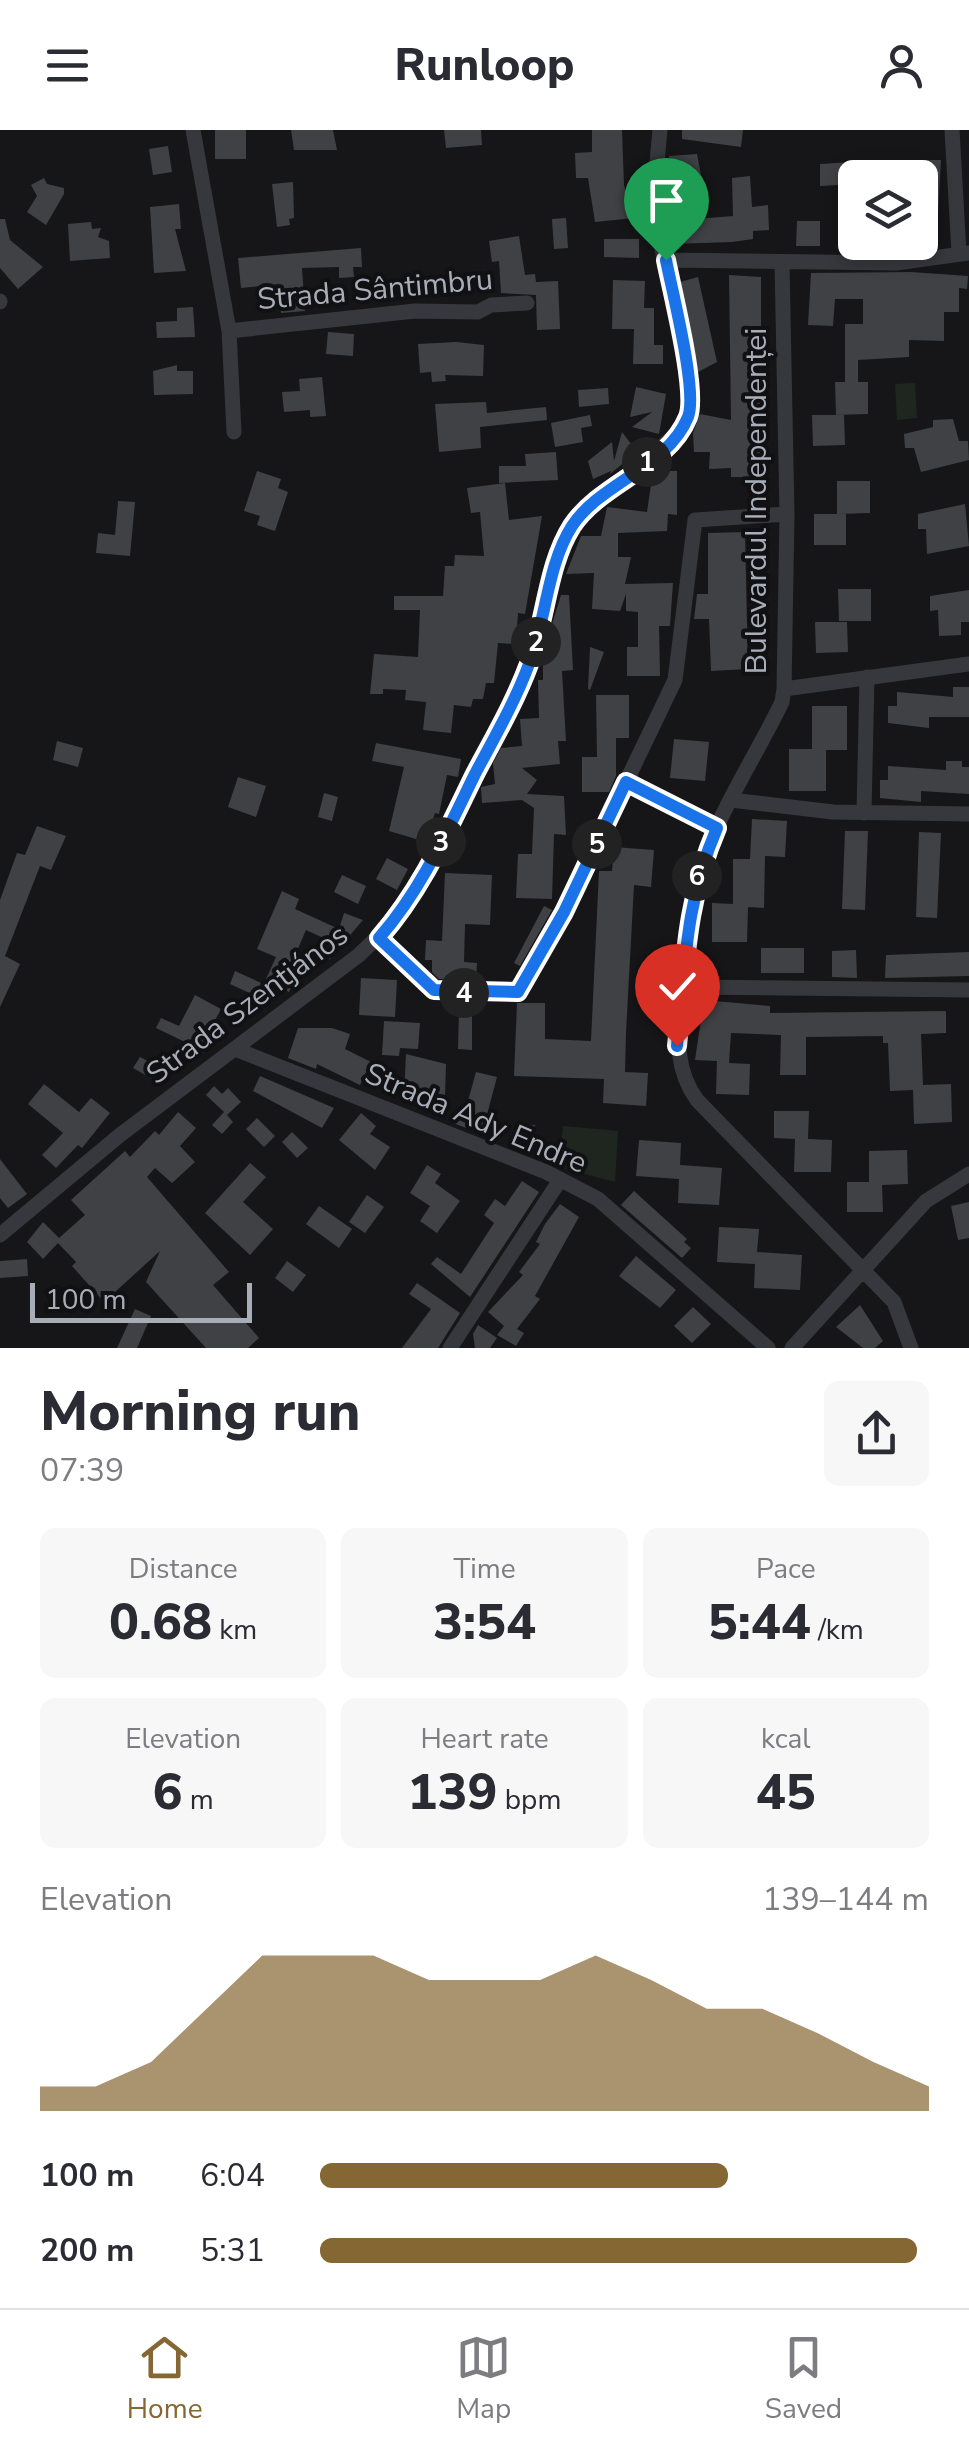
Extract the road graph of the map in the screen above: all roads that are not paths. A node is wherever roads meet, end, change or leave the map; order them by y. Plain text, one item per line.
1 (193, 130) edge
2 (660, 130) edge
3 (952, 130) edge
4 (964, 253) edge
5 (666, 260) junction
6 (782, 264) junction
7 (527, 303) dead end
8 (229, 331) junction
9 (234, 432) dead end
10 (787, 514) junction
11 (969, 664) edge
12 (867, 677) junction
13 (784, 689) junction
14 (626, 782) junction
15 (731, 800) junction
16 (864, 812) junction
17 (969, 814) edge
18 (717, 828) junction
19 (379, 938) junction
20 (683, 987) junction
21 (969, 990) edge
22 (235, 1049) junction
23 (969, 1174) edge
24 (560, 1180) junction
25 (0, 1235) edge
26 (864, 1269) junction
27 (450, 1348) edge
28 (768, 1348) edge
29 (793, 1348) edge
30 (911, 1348) edge

1 - 8 street, Strada Sântimbru
2 - 5 street, Strada Szentjános
3 - 4 street
4 - 6 street
5 - 6 street
5 - 19 street, Strada Szentjános
6 - 10 street, Bulevardul Independenței
7 - 8 street, Strada Sântimbru
8 - 9 street, Strada Sântimbru
10 - 13 street, Bulevardul Independenței
10 - 14 street
11 - 12 street
12 - 13 street
12 - 16 street
13 - 15 street, Bulevardul Independenței
14 - 18 street
14 - 19 street
15 - 16 street
15 - 18 street, Bulevardul Independenței
16 - 17 street
18 - 20 street, Bulevardul Independenței
19 - 22 street, Strada Szentjános
20 - 21 street
20 - 26 street, Bulevardul Independenței
22 - 24 street, Strada Ady Endre
22 - 25 street, Strada Szentjános
23 - 26 street
24 - 27 street
24 - 28 street, Strada Ady Endre
26 - 29 street
26 - 30 street, Bulevardul Independenței

